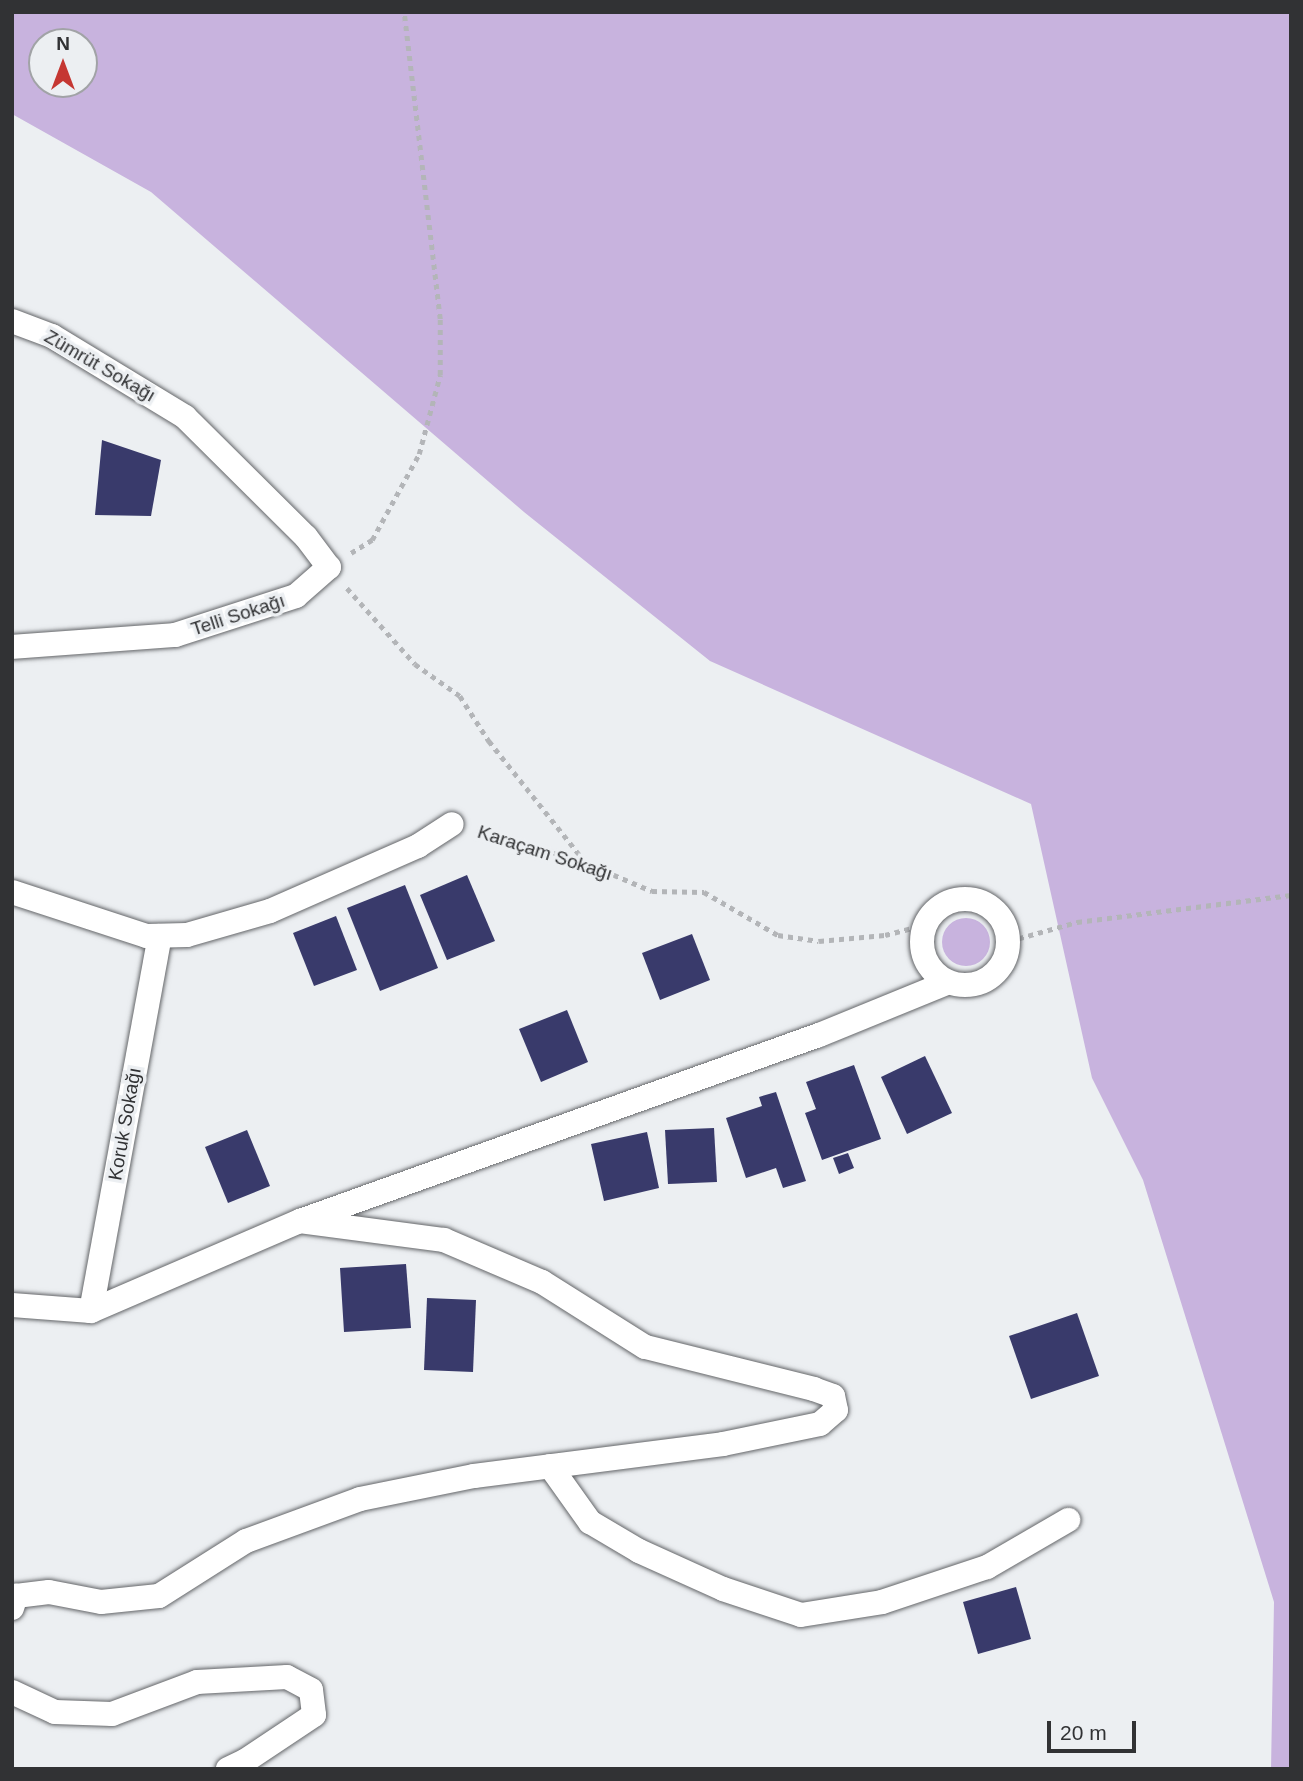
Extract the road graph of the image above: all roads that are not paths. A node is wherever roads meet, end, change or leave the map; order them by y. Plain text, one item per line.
1 (12, 321) edge
2 (329, 567) joint
3 (12, 647) edge
4 (452, 824) road end
5 (12, 892) edge
6 (160, 936) junction
7 (948, 982) junction
8 (300, 1221) junction
9 (12, 1305) edge
10 (91, 1311) junction
11 (550, 1466) junction
12 (1068, 1520) dead end
13 (12, 1608) edge
14 (12, 1692) edge
15 (228, 1769) edge

1 - 2 street, Zümrüt Sokağı
2 - 3 street, Telli Sokağı
4 - 6 street, Karaçam Sokağı
5 - 6 street, Karaçam Sokağı
6 - 10 street, Koruk Sokağı
7 - 7 street
7 - 8 street
8 - 10 street
8 - 11 street
9 - 10 street
11 - 12 street
11 - 13 street
14 - 15 street

